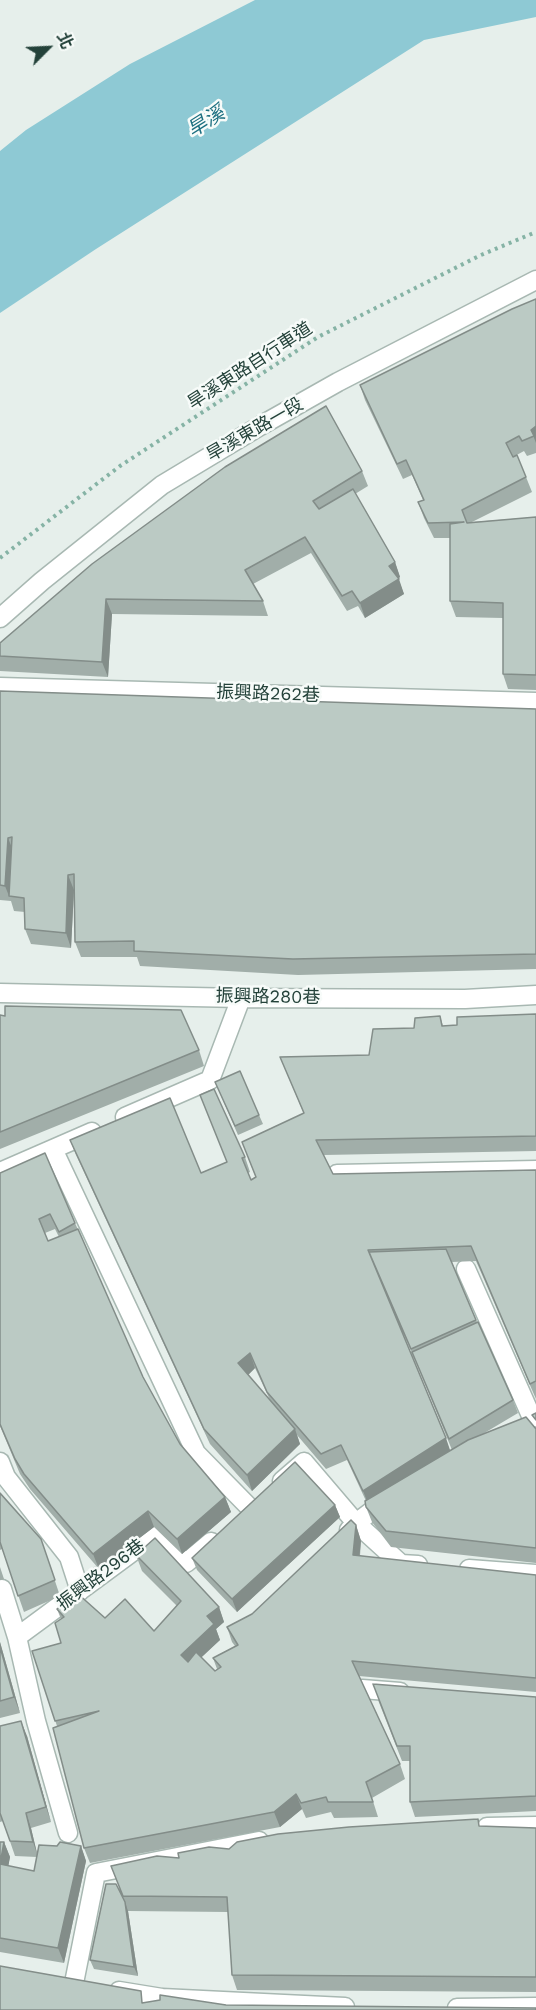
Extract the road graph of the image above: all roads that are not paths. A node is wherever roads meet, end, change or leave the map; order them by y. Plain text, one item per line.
1 (536, 280) edge
2 (0, 618) edge
3 (0, 687) edge
4 (536, 702) edge
5 (0, 993) edge
6 (536, 995) edge
7 (241, 998) junction
8 (53, 1149) junction
9 (536, 1170) edge
10 (0, 1172) edge
11 (337, 1174) edge
12 (466, 1269) edge
13 (534, 1417) edge
14 (514, 1428) edge
15 (0, 1462) edge
16 (405, 1489) edge
17 (259, 1500) junction
18 (356, 1523) junction
19 (338, 1539) edge
20 (435, 1566) edge
21 (457, 1568) edge
22 (536, 1574) edge
23 (0, 1590) edge
24 (80, 1591) junction
25 (17, 1637) junction
26 (362, 1689) edge
27 (420, 1694) edge
28 (36, 1721) junction
29 (18, 1725) edge
30 (536, 1826) edge
31 (468, 1828) edge
32 (68, 1833) dead end
33 (277, 1839) edge
34 (52, 1979) edge
35 (74, 1983) junction
36 (358, 2007) edge
37 (536, 2007) edge
38 (441, 2008) edge

1 - 2 street, 旱溪東路一段
3 - 4 street, 振興路262巷
5 - 7 street, 振興路280巷
6 - 7 street, 振興路280巷
7 - 8 street
8 - 10 street
8 - 17 street
9 - 11 street
12 - 13 street
13 - 14 street
15 - 24 street
16 - 18 street
17 - 18 street, 振興路296巷
17 - 24 street, 振興路296巷
18 - 19 street
18 - 20 street
21 - 22 street
23 - 25 street
24 - 25 street, 振興路296巷
25 - 28 street
26 - 27 street
28 - 29 street
28 - 32 street
30 - 31 street
33 - 35 street
34 - 35 street
35 - 36 street
37 - 38 street

